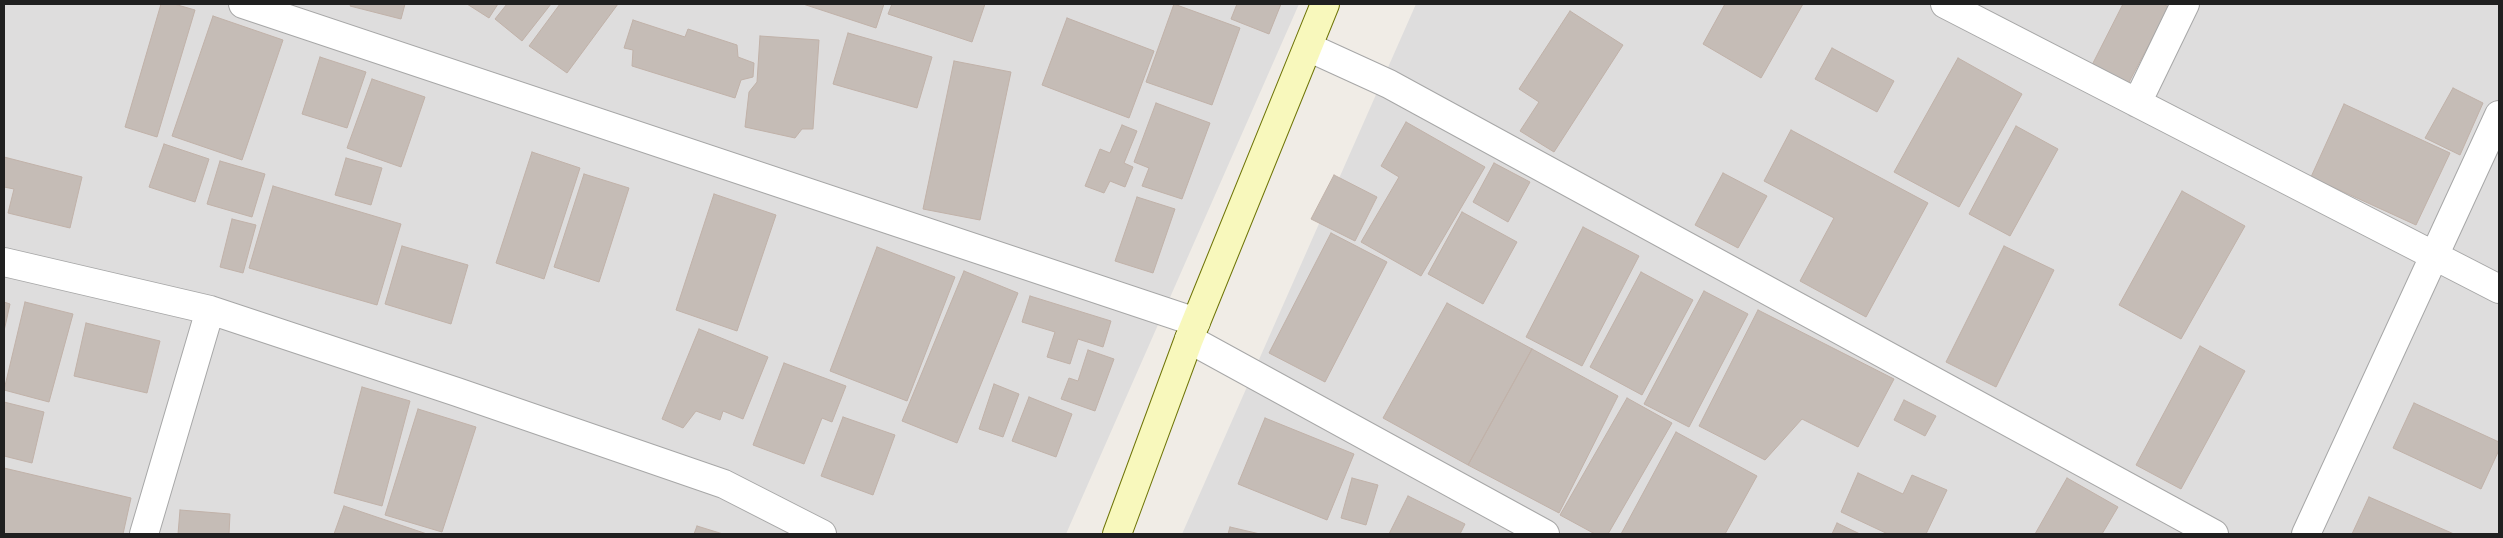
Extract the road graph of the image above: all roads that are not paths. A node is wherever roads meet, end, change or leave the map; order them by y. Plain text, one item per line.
1 (243, 4) edge
2 (1324, 4) edge
3 (1945, 4) edge
4 (2185, 4) edge
5 (1308, 47) junction
6 (2137, 102) junction
7 (2499, 115) edge
8 (2435, 256) junction
9 (4, 262) edge
10 (2499, 289) edge
11 (210, 310) junction
12 (1192, 330) junction
13 (144, 534) edge
14 (822, 534) edge
15 (1117, 534) edge
16 (1545, 534) edge
17 (2214, 534) edge
18 (2306, 534) edge

1 - 12 street
2 - 5 street
3 - 6 street
4 - 6 street
5 - 12 street
5 - 17 street
6 - 8 street
7 - 8 street
8 - 10 street
8 - 18 street
9 - 11 street
11 - 13 street
11 - 14 street
12 - 15 street
12 - 16 street

